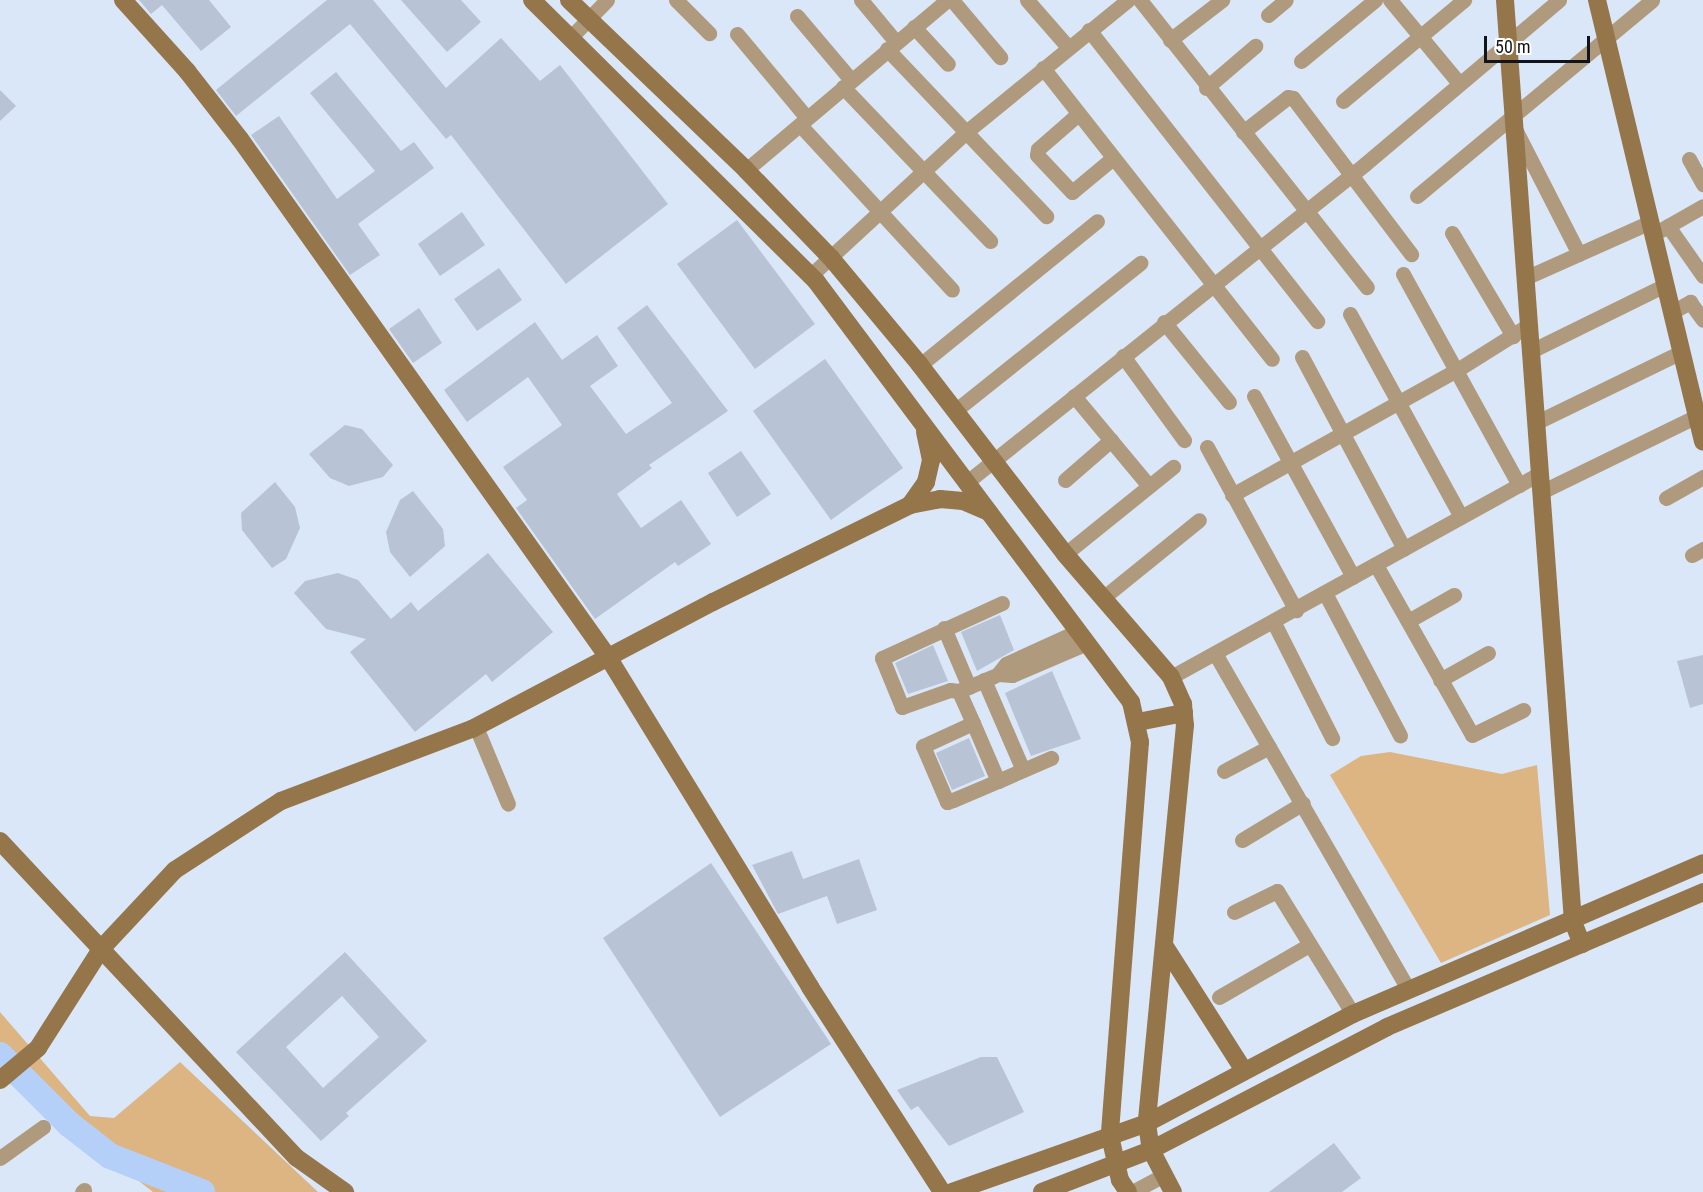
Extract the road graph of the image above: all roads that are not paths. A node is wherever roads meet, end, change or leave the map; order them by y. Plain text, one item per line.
1 (123, 0) edge
2 (532, 0) edge
3 (569, 0) edge
4 (607, 0) edge
5 (676, 0) edge
6 (861, 0) edge
7 (1027, 0) edge
8 (1128, 0) edge
9 (1140, 0) edge
10 (1222, 0) edge
11 (1286, 0) edge
12 (1375, 0) edge
13 (1389, 0) edge
14 (1464, 0) edge
15 (1505, 0) edge
16 (1559, 0) edge
17 (1597, 0) edge
18 (1653, 0) edge
19 (946, 1) edge
20 (1268, 15) dead end
21 (796, 16) dead end
22 (588, 19) junction
23 (914, 27) junction
24 (1089, 30) junction
25 (709, 33) dead end
26 (737, 34) dead end
27 (1420, 37) junction
28 (570, 38) junction
29 (1605, 38) junction
30 (1170, 40) junction
31 (1509, 42) junction
32 (892, 46) junction
33 (1255, 46) dead end
34 (1068, 47) junction
35 (1000, 57) dead end
36 (1301, 62) dead end
37 (948, 64) dead end
38 (1043, 68) junction
39 (847, 83) junction
40 (1459, 83) junction
41 (1206, 88) junction
42 (1343, 102) dead end
43 (1077, 115) junction
44 (803, 121) junction
45 (1513, 121) junction
46 (966, 132) junction
47 (1243, 132) junction
48 (1113, 158) junction
49 (1689, 159) dead end
50 (746, 170) junction
51 (922, 172) junction
52 (1352, 173) junction
53 (1703, 184) edge
54 (1417, 196) dead end
55 (1703, 206) edge
56 (1305, 210) junction
57 (879, 211) junction
58 (1046, 216) dead end
59 (1097, 221) dead end
60 (1657, 227) junction
61 (1452, 233) dead end
62 (990, 241) dead end
63 (1261, 247) junction
64 (1411, 254) dead end
65 (1580, 254) junction
66 (831, 258) junction
67 (1140, 263) dead end
68 (1403, 274) dead end
69 (810, 276) junction
70 (1703, 276) edge
71 (1526, 278) junction
72 (1212, 282) junction
73 (1665, 285) junction
74 (1366, 286) dead end
75 (952, 290) dead end
76 (1672, 312) junction
77 (1350, 314) dead end
78 (1703, 320) edge
79 (1317, 321) dead end
80 (1164, 322) junction
81 (1520, 331) junction
82 (1529, 352) junction
83 (1681, 352) junction
84 (1123, 356) junction
85 (1302, 357) dead end
86 (1272, 359) dead end
87 (920, 365) junction
88 (1457, 370) junction
89 (1074, 396) junction
90 (1254, 396) dead end
91 (1228, 402) dead end
92 (1400, 402) junction
93 (956, 410) junction
94 (1697, 416) junction
95 (1534, 423) junction
96 (924, 425) junction
97 (1345, 433) junction
98 (1111, 440) junction
99 (1184, 440) dead end
100 (1703, 441) edge
101 (1207, 447) dead end
102 (994, 462) junction
103 (1289, 463) junction
104 (1173, 467) dead end
105 (1703, 477) edge
106 (1065, 480) dead end
107 (967, 482) junction
108 (1540, 483) junction
109 (1519, 484) junction
110 (1149, 486) junction
111 (1232, 495) junction
112 (1666, 498) dead end
113 (910, 505) junction
114 (989, 512) junction
115 (1461, 517) junction
116 (1199, 520) dead end
117 (1404, 549) junction
118 (1065, 554) junction
119 (1376, 565) junction
120 (1353, 577) junction
121 (1324, 593) junction
122 (1454, 596) dead end
123 (1104, 597) junction
124 (1002, 603) dead end
125 (1296, 610) junction
126 (1408, 621) junction
127 (1274, 623) junction
128 (944, 628) junction
129 (1083, 637) junction
130 (1488, 653) dead end
131 (1216, 655) junction
132 (608, 657) junction
133 (991, 677) junction
134 (1172, 677) junction
135 (1440, 680) junction
136 (964, 689) junction
137 (1523, 710) dead end
138 (1184, 712) junction
139 (1138, 722) junction
140 (973, 723) junction
141 (476, 727) junction
142 (1400, 735) dead end
143 (1332, 738) dead end
144 (1269, 747) junction
145 (1051, 758) dead end
146 (1023, 770) junction
147 (1224, 771) dead end
148 (998, 781) junction
149 (1303, 803) junction
150 (508, 804) dead end
151 (1242, 840) dead end
152 (0, 841) edge
153 (1703, 863) edge
154 (1703, 892) edge
155 (1234, 912) dead end
156 (1573, 922) junction
157 (1582, 944) junction
158 (1164, 945) junction
159 (1309, 945) junction
160 (101, 949) junction
161 (1408, 989) junction
162 (1219, 997) dead end
163 (1353, 1014) junction
164 (1243, 1069) junction
165 (3, 1078) edge
166 (1148, 1124) junction
167 (43, 1127) dead end
168 (1110, 1136) junction
169 (1151, 1150) junction
170 (0, 1158) edge
171 (1115, 1163) junction
172 (1164, 1175) junction
173 (345, 1192) edge
174 (942, 1192) edge
175 (952, 1192) edge
176 (1042, 1192) edge
177 (1130, 1192) edge
178 (1173, 1192) edge

1 - 132 street
2 - 28 street
3 - 22 street
4 - 22 street
5 - 25 street
6 - 32 street
7 - 34 street
8 - 24 street
9 - 30 street
10 - 30 street
11 - 20 street
12 - 36 street
13 - 27 street
14 - 27 street
15 - 31 street
16 - 31 street
17 - 29 street
18 - 29 street
19 - 23 street
19 - 35 street
21 - 39 street
22 - 28 street
22 - 50 street
23 - 32 street
23 - 37 street
24 - 34 street
24 - 63 street
26 - 44 street
27 - 40 street
27 - 42 street
28 - 69 street
29 - 45 street
29 - 60 street
30 - 41 street
31 - 40 street
31 - 45 street
32 - 39 street
32 - 46 street
33 - 41 street
34 - 38 street
38 - 43 street
38 - 46 street
39 - 44 street
39 - 51 street
40 - 52 street
41 - 47 street
43 - 48 street
43 - 48 street
44 - 50 street
44 - 57 street
45 - 54 street
45 - 65 street
45 - 71 street
46 - 51 street
46 - 58 street
47 - 52 street
47 - 56 street
48 - 72 street
49 - 53 street
50 - 66 street
51 - 57 street
51 - 62 street
52 - 56 street
52 - 64 street
55 - 60 street
56 - 63 street
56 - 74 street
57 - 66 street
57 - 75 street
59 - 87 street
60 - 65 street
60 - 70 street
60 - 73 street
61 - 81 street
63 - 72 street
63 - 79 street
65 - 71 street
66 - 69 street
66 - 87 street
67 - 93 street
68 - 88 street
69 - 96 street
71 - 81 street
72 - 80 street
72 - 86 street
73 - 76 street
73 - 82 street
76 - 78 street
76 - 83 street
77 - 92 street
80 - 84 street
80 - 91 street
81 - 82 street
81 - 88 street
82 - 95 street
83 - 94 street
83 - 95 street
84 - 89 street
84 - 99 street
85 - 97 street
87 - 93 street
88 - 92 street
88 - 109 street
89 - 98 street
89 - 102 street
90 - 103 street
92 - 97 street
92 - 115 street
93 - 102 street
94 - 100 street
94 - 108 street
95 - 108 street
96 - 107 street
96 - 113 street
97 - 103 street
97 - 117 street
98 - 106 street
98 - 110 street
101 - 111 street
102 - 107 street
102 - 118 street
103 - 111 street
103 - 120 street
104 - 110 street
105 - 112 street
107 - 114 street
108 - 109 street
108 - 156 street
109 - 115 street
110 - 118 street
111 - 125 street
113 - 114 street
113 - 132 street
114 - 129 street
115 - 117 street
116 - 123 street
117 - 119 street
118 - 123 street
119 - 120 street
119 - 126 street
120 - 121 street
121 - 125 street
121 - 142 street
122 - 126 street
123 - 134 street
124 - 128 street
125 - 127 street
126 - 135 street
127 - 131 street
127 - 143 street
128 - 136 street
128 - 136 street
129 - 133 street
129 - 139 street
130 - 135 street
131 - 134 street
131 - 144 street
132 - 141 street
132 - 174 street
133 - 136 street
133 - 146 street
134 - 138 street
135 - 137 street
136 - 140 street
138 - 139 street
138 - 158 street
139 - 168 street
140 - 148 street
140 - 148 street
141 - 150 street
141 - 160 street
144 - 147 street
144 - 149 street
145 - 146 street
146 - 148 street
149 - 151 street
149 - 161 street
152 - 160 street
153 - 156 street
154 - 157 street
155 - 159 street
156 - 157 street
156 - 161 street
157 - 169 street
158 - 164 street
158 - 166 street
159 - 162 street
159 - 163 street
160 - 165 street
160 - 173 street
161 - 163 street
163 - 164 street
164 - 166 street
166 - 168 street
166 - 169 street
167 - 170 street
168 - 171 street
168 - 175 street
169 - 171 street
169 - 172 street
171 - 176 street
171 - 177 street
172 - 177 street
172 - 178 street

